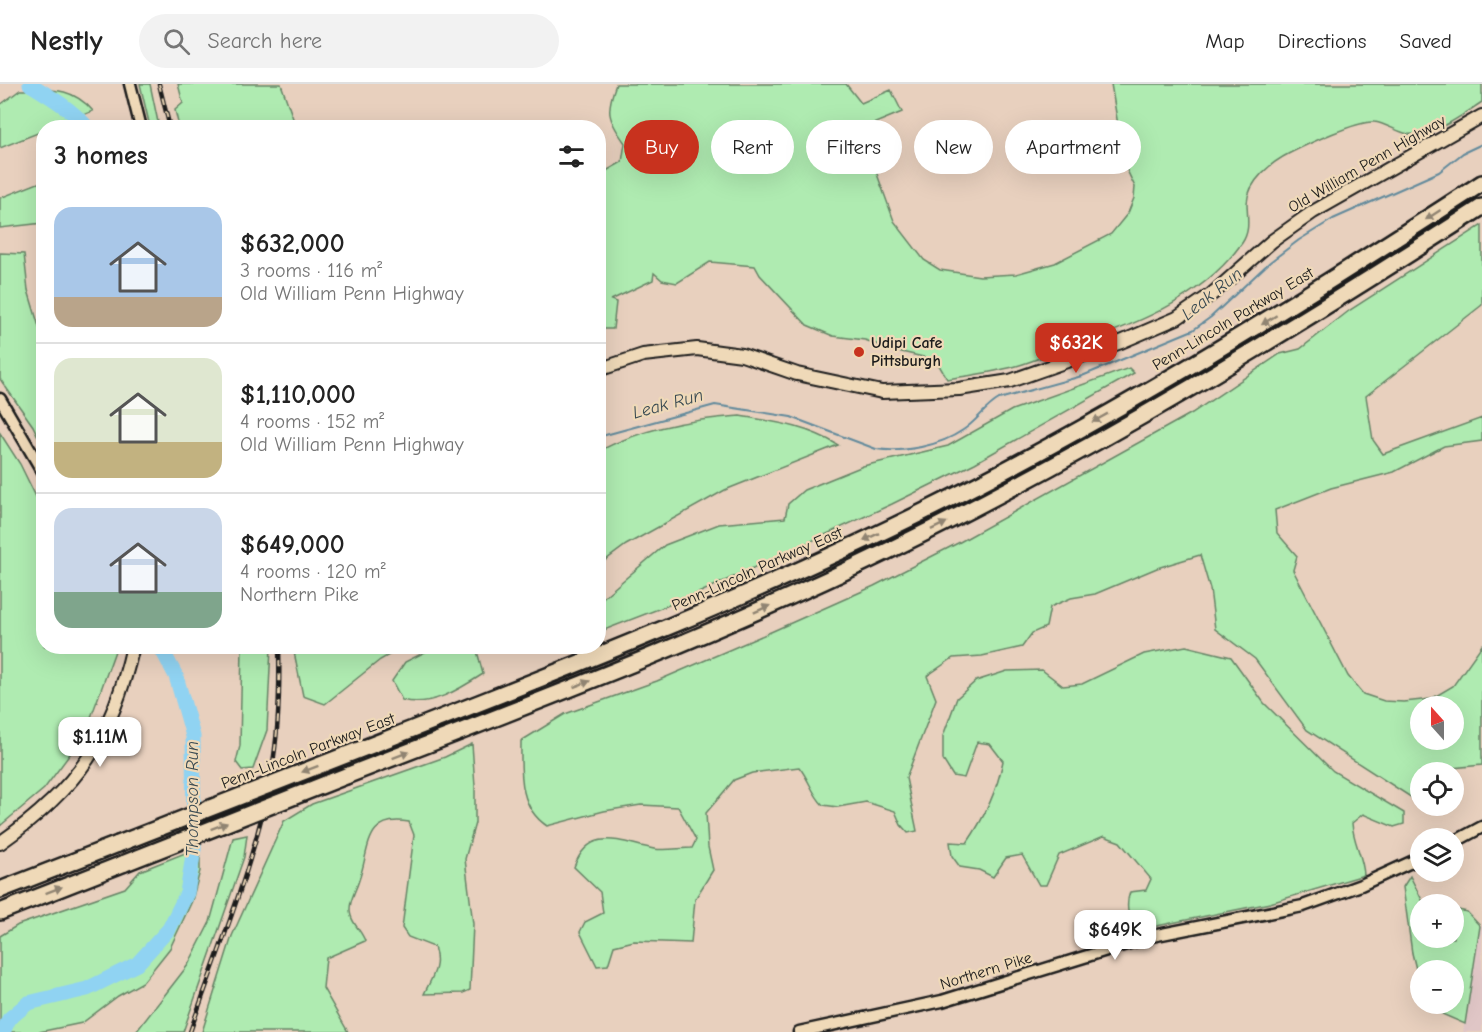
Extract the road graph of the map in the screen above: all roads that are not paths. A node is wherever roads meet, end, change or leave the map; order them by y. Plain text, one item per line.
1 (130, 84) edge
2 (1482, 116) edge
3 (139, 120) edge
4 (1482, 183) edge
5 (1482, 207) edge
6 (606, 367) edge
7 (0, 399) edge
8 (36, 460) edge
9 (606, 652) edge
10 (131, 654) edge
11 (601, 654) edge
12 (1482, 827) edge
13 (1464, 837) edge
14 (0, 843) edge
15 (1410, 863) edge
16 (0, 890) edge
17 (0, 912) edge
18 (799, 1032) edge

1 - 3 street
2 - 6 main road, Old William Penn Highway
4 -> 9 highway, Penn-Lincoln Parkway East, bridge
17 -> 5 highway, bridge
7 - 8 street
10 - 14 main road
11 -> 16 highway, Penn-Lincoln Parkway East, bridge
12 - 13 street
15 - 18 street, Northern Pike

